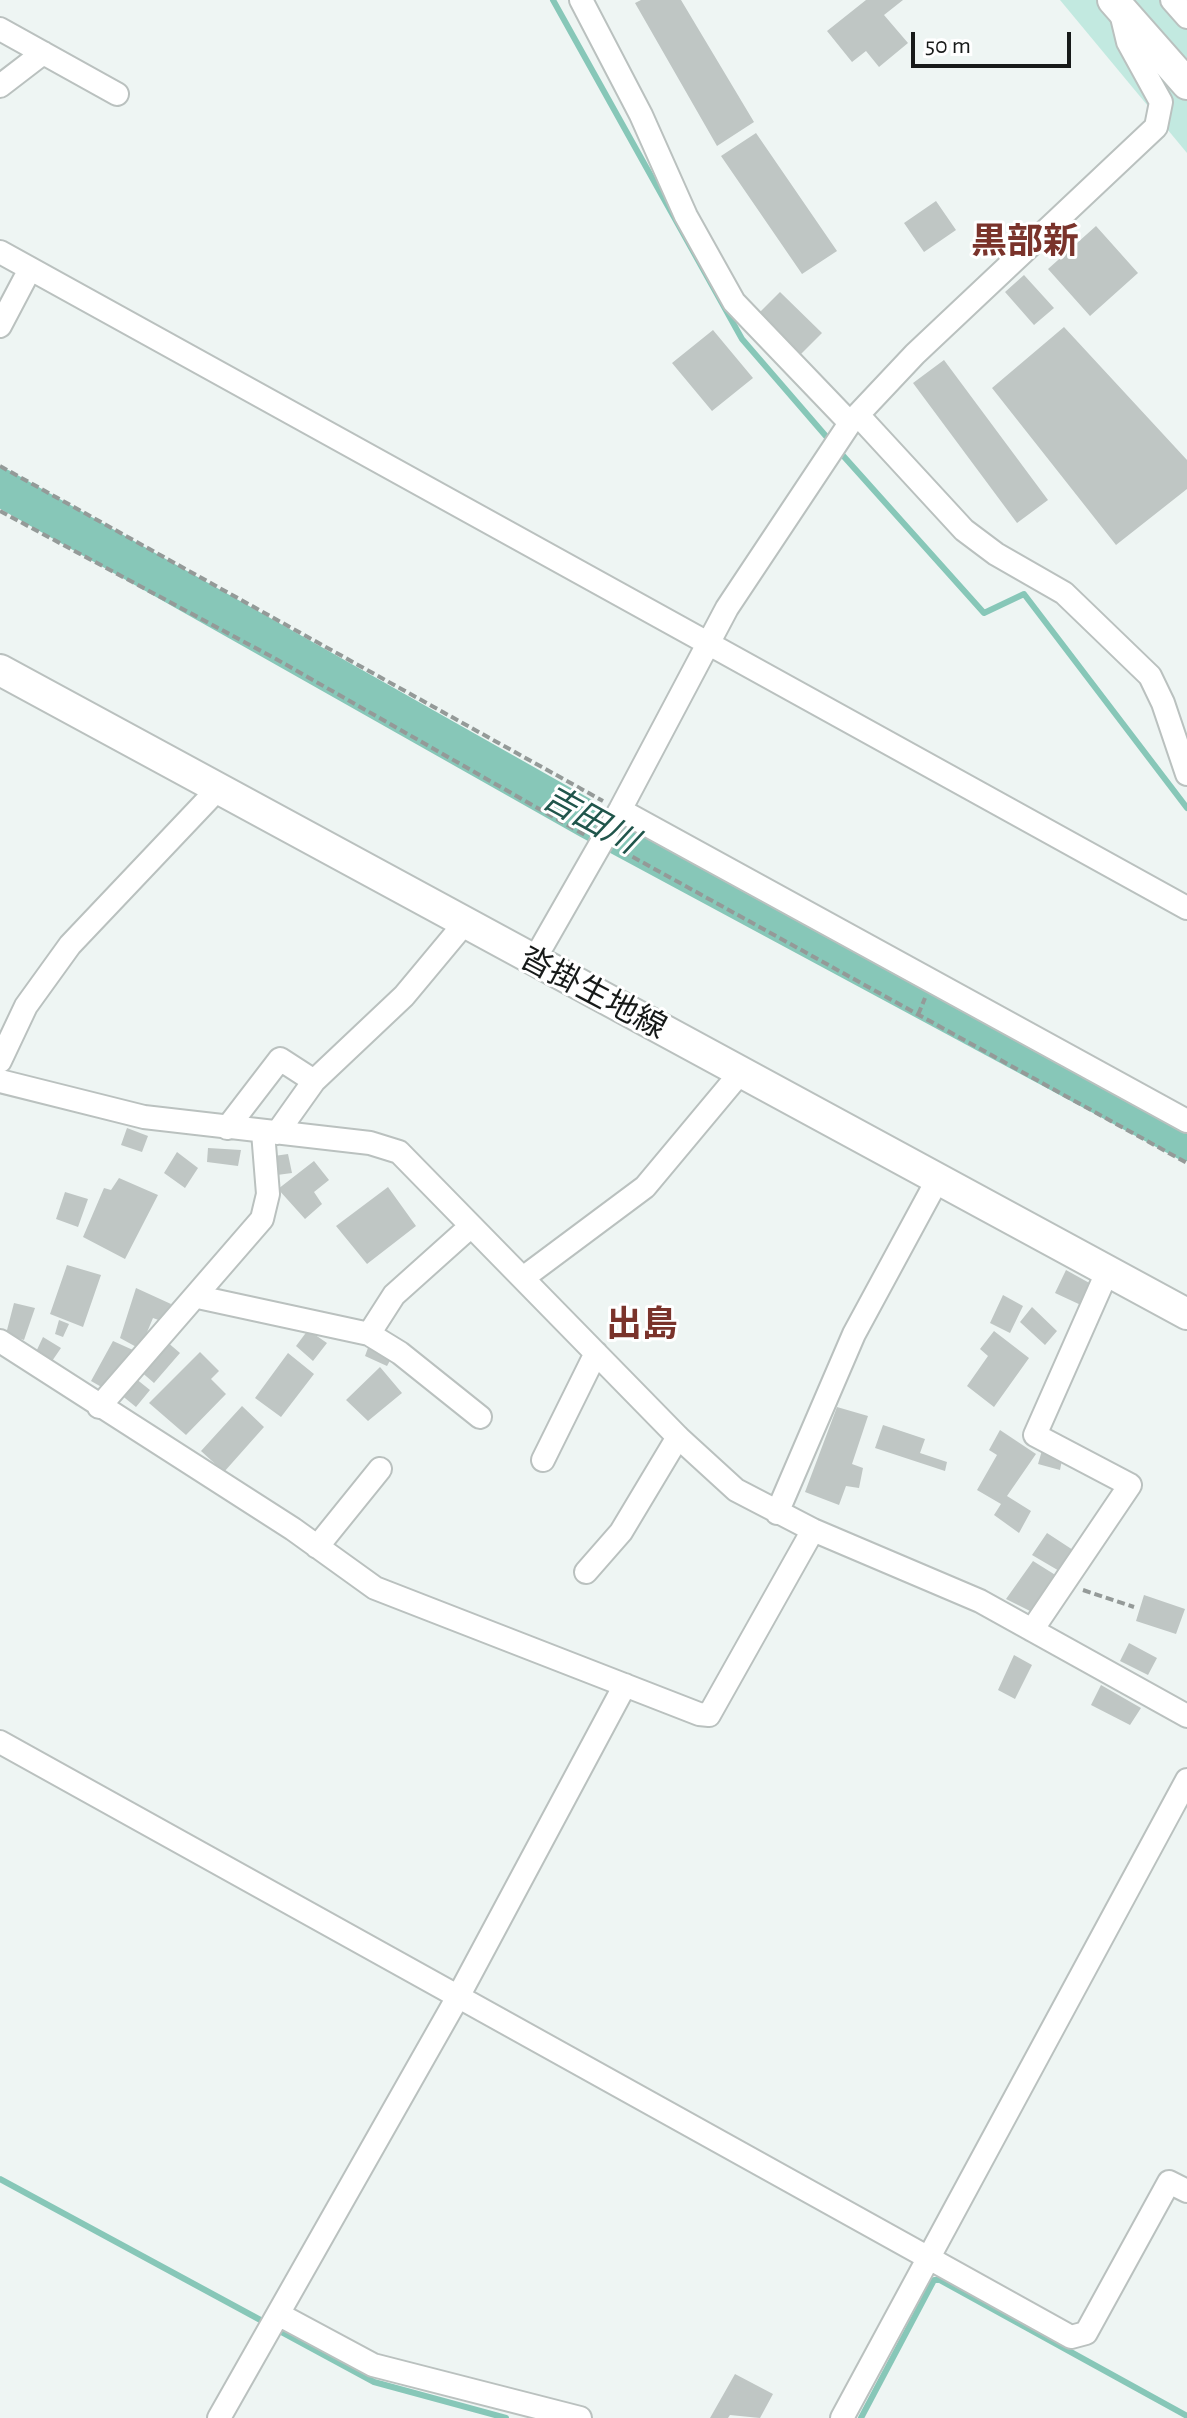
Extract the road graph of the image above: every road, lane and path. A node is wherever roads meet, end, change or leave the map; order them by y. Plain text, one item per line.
1 (581, 0) edge
2 (1172, 0) edge
3 (1116, 4) edge
4 (1187, 17) edge
5 (0, 29) edge
6 (43, 53) junction
7 (1187, 84) edge
8 (0, 86) edge
9 (117, 94) dead end
10 (0, 252) edge
11 (30, 269) junction
12 (0, 326) edge
13 (854, 419) junction
14 (0, 466) edge
15 (0, 511) edge
16 (708, 643) junction
17 (0, 670) edge
18 (1187, 774) edge
19 (217, 790) junction
20 (619, 811) junction
21 (600, 844) junction
22 (1187, 908) edge
23 (464, 924) junction
24 (533, 962) junction
25 (0, 1061) edge
26 (741, 1072) junction
27 (0, 1081) edge
28 (314, 1081) junction
29 (1187, 1121) edge
30 (227, 1128) junction
31 (270, 1133) junction
32 (1187, 1163) edge
33 (939, 1177) junction
34 (471, 1226) junction
35 (1108, 1270) junction
36 (523, 1278) junction
37 (198, 1297) junction
38 (1187, 1314) edge
39 (369, 1334) junction
40 (0, 1341) edge
41 (596, 1353) junction
42 (99, 1407) junction
43 (480, 1417) dead end
44 (678, 1437) junction
45 (543, 1460) dead end
46 (380, 1469) dead end
47 (777, 1513) junction
48 (813, 1530) junction
49 (317, 1547) junction
50 (586, 1572) dead end
51 (1065, 1584) junction
52 (1134, 1607) dead end
53 (1032, 1630) junction
54 (625, 1685) junction
55 (1187, 1716) edge
56 (0, 1742) edge
57 (1187, 1780) edge
58 (459, 1995) junction
59 (1187, 2191) edge
60 (929, 2257) junction
61 (278, 2314) junction
62 (219, 2418) edge
63 (580, 2418) edge
64 (842, 2418) edge

1 - 13 street
2 - 4 street
3 - 7 main road
3 - 13 street
5 - 6 street
6 - 8 street
6 - 9 street
10 - 11 street
11 - 12 street
11 - 16 street
13 - 16 street
13 - 18 street
14 - 20 path
15 - 21 path
16 - 20 street
16 - 22 street
17 - 19 main road, 沓掛生地線
19 - 23 main road, 沓掛生地線
19 - 25 street
20 - 21 street
20 - 29 street
21 - 24 street
21 - 32 path
23 - 24 main road, 沓掛生地線
23 - 28 street
24 - 26 main road, 沓掛生地線
26 - 33 main road, 沓掛生地線
26 - 36 street
27 - 30 street
28 - 30 street
28 - 31 street
30 - 31 street
31 - 34 street
31 - 37 street
33 - 35 main road, 沓掛生地線
33 - 47 street
34 - 36 street
34 - 39 street
35 - 38 main road, 沓掛生地線
35 - 51 street
36 - 41 street
37 - 39 street
37 - 42 street
39 - 43 street
40 - 42 street
41 - 44 street
41 - 45 street
42 - 49 street
44 - 47 street
44 - 50 street
46 - 49 street
47 - 48 street
48 - 53 street
48 - 54 street
49 - 54 street
51 - 52 path
51 - 53 street
53 - 55 street
54 - 58 street
56 - 58 street
57 - 60 street
58 - 60 street
58 - 61 street
59 - 60 street
60 - 64 street
61 - 62 street
61 - 63 street

